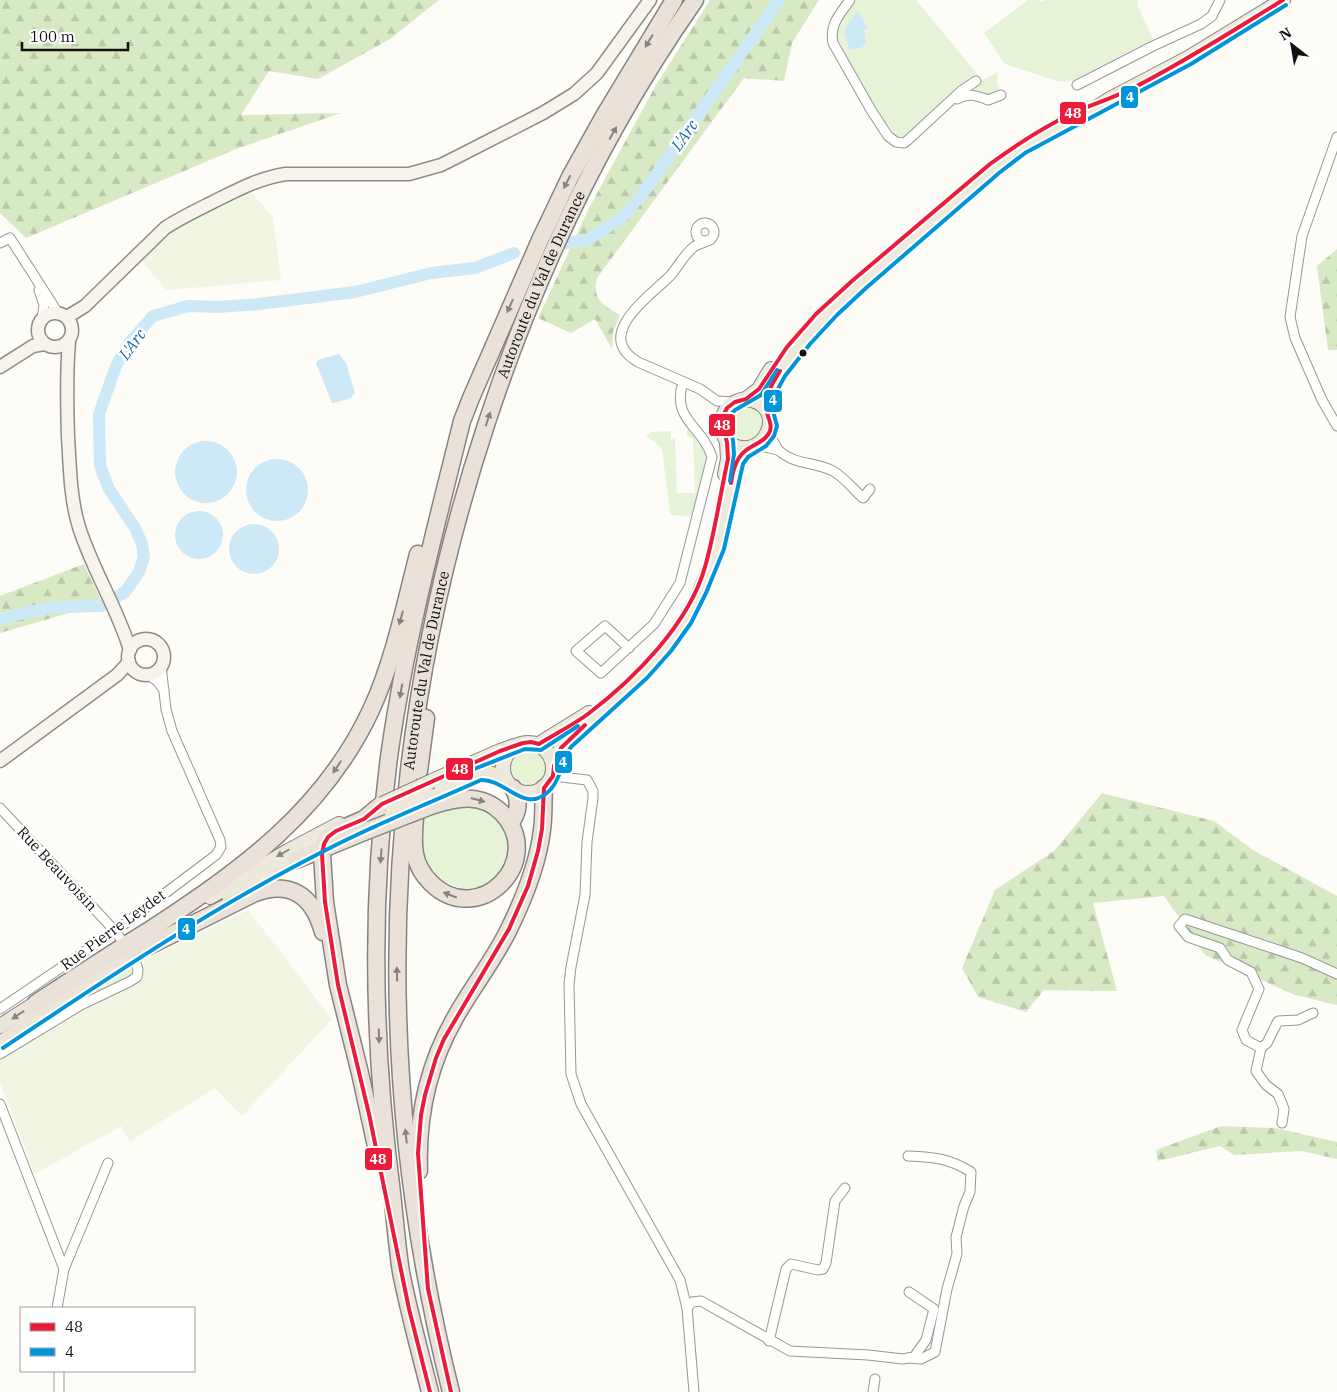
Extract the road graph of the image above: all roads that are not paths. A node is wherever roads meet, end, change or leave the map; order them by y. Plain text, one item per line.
1 (650, 0) edge
2 (674, 0) edge
3 (695, 0) edge
4 (850, 0) edge
5 (1220, 0) edge
6 (1283, 0) edge
7 (976, 81) dead end
8 (1077, 85) dead end
9 (1001, 95) dead end
10 (1110, 99) junction
11 (947, 104) junction
12 (1337, 137) edge
13 (696, 235) junction
14 (710, 240) junction
15 (0, 243) edge
16 (694, 247) junction
17 (35, 278) junction
18 (66, 319) junction
19 (40, 325) junction
20 (69, 342) junction
21 (49, 346) junction
22 (3, 365) edge
23 (67, 367) junction
24 (683, 382) junction
25 (740, 400) junction
26 (717, 401) junction
27 (766, 408) junction
28 (722, 418) junction
29 (462, 421) junction
30 (1337, 426) edge
31 (769, 433) junction
32 (727, 442) junction
33 (749, 447) junction
34 (778, 450) junction
35 (473, 465) junction
36 (870, 490) dead end
37 (122, 627) junction
38 (141, 640) junction
39 (629, 648) junction
40 (136, 665) junction
41 (161, 666) junction
42 (164, 690) junction
43 (539, 744) junction
44 (515, 746) junction
45 (0, 761) edge
46 (550, 777) junction
47 (509, 784) junction
48 (431, 801) junction
49 (382, 804) joint
50 (0, 808) edge
51 (364, 822) junction
52 (510, 824) junction
53 (324, 846) junction
54 (296, 860) joint
55 (118, 934) junction
56 (135, 958) junction
57 (1337, 974) edge
58 (338, 985) junction
59 (36, 1003) junction
60 (0, 1009) edge
61 (1313, 1013) dead end
62 (0, 1026) edge
63 (0, 1042) edge
64 (1261, 1048) junction
65 (0, 1054) edge
66 (0, 1104) edge
67 (1282, 1123) dead end
68 (908, 1156) dead end
69 (108, 1163) dead end
70 (845, 1188) dead end
71 (399, 1257) junction
72 (64, 1269) junction
73 (428, 1289) junction
74 (909, 1292) dead end
75 (57, 1307) edge
76 (687, 1308) junction
77 (769, 1341) junction
78 (908, 1358) junction
79 (59, 1372) edge
80 (875, 1379) dead end
81 (59, 1392) edge
82 (430, 1392) edge
83 (452, 1392) edge
84 (694, 1392) edge
85 (873, 1392) edge

1 - 18 main road
2 -> 29 highway, Autoroute du Val de Durance
35 -> 3 highway, Autoroute du Val de Durance
4 - 11 street
5 - 8 street
6 - 10 main road
7 - 11 street
9 - 11 street
10 - 25 main road
10 - 27 main road
12 - 30 street
13 - 14 street
13 - 14 street
13 - 16 street
14 - 16 street
15 - 17 street
16 - 24 street
17 - 18 street
17 - 19 street
18 - 19 main road
18 - 20 main road
19 - 21 main road
19 - 22 main road
20 - 21 main road
20 - 23 main road
21 - 22 main road
21 - 23 main road
23 - 37 main road
24 - 26 street
24 - 39 street
25 - 26 street
25 - 27 main road
25 - 28 main road
26 - 28 street
27 - 31 main road
28 - 32 main road
29 -> 59 highway
29 -> 71 highway, Autoroute du Val de Durance
31 - 33 main road
31 - 34 street
32 - 33 main road
32 - 43 main road
33 - 34 street
33 - 46 main road
34 - 36 street
52 -> 35 highway
73 -> 35 highway, Autoroute du Val de Durance
37 - 38 main road
37 - 40 main road
38 - 40 main road
38 - 41 main road
39 - 39 street
40 - 41 main road
40 - 42 street
40 - 45 main road
41 - 42 street
42 - 55 street, Rue Pierre Leydet
43 - 44 main road
43 - 46 main road
44 - 47 main road
44 - 49 main road, bridge
46 - 47 main road
46 - 73 highway
46 - 76 street
47 - 48 main road
47 - 52 highway
48 - 51 highway, bridge
48 -> 52 highway
49 - 51 highway
50 - 55 street, Rue Beauvoisin
51 - 53 highway
51 -> 59 main road
53 - 54 highway
53 - 58 highway
54 - 56 main road
55 - 60 street, Rue Pierre Leydet
56 - 58 highway
56 - 63 highway
56 - 65 street
57 - 64 street
58 - 71 highway
59 -> 62 highway
61 - 64 street
64 - 67 street
66 - 72 street
68 - 78 street
69 - 72 street
70 - 77 street
71 - 82 highway, Autoroute du Val de Durance
72 - 75 street
73 - 83 highway, Autoroute du Val de Durance
74 - 78 street
76 - 77 street
76 - 84 street
77 - 78 street
79 - 81 street
80 - 85 street

